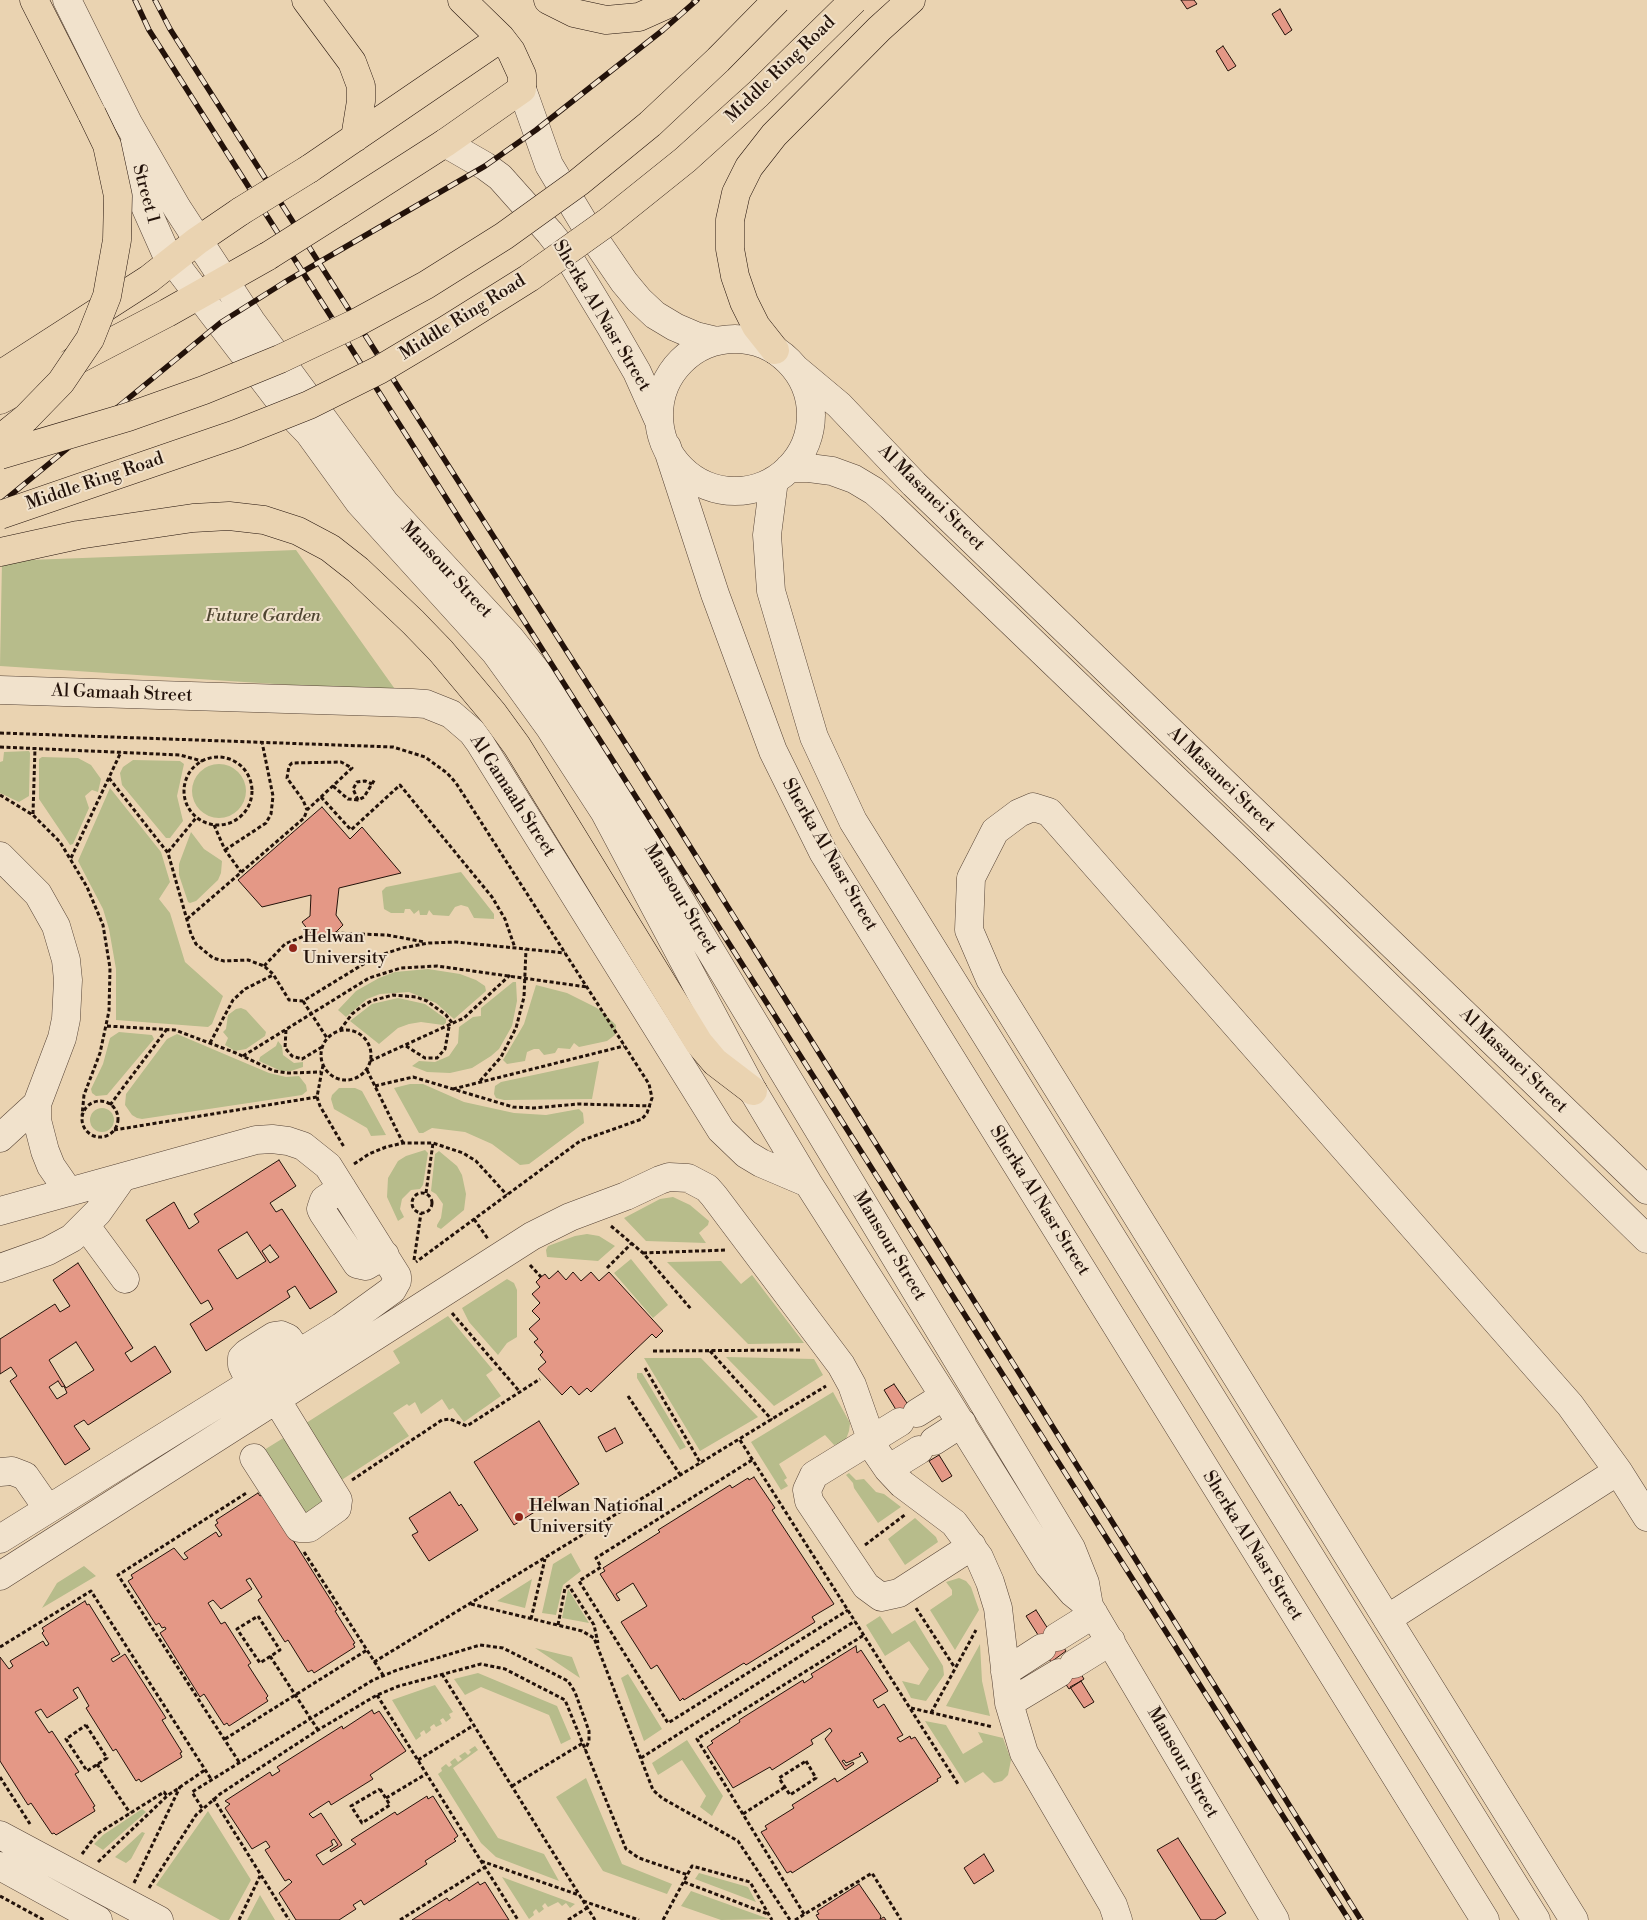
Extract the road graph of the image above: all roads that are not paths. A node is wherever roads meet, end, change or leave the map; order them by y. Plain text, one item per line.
1 (34, 0) edge
2 (67, 0) edge
3 (306, 0) edge
4 (462, 0) edge
5 (548, 0) edge
6 (677, 0) edge
7 (777, 0) edge
8 (854, 0) edge
9 (911, 0) edge
10 (501, 38) junction
11 (522, 89) junction
12 (128, 123) junction
13 (354, 138) junction
14 (445, 144) junction
15 (197, 241) junction
16 (173, 261) junction
17 (224, 279) junction
18 (199, 293) junction
19 (717, 341) junction
20 (774, 350) junction
21 (796, 369) junction
22 (0, 375) edge
23 (0, 400) edge
24 (658, 419) junction
25 (0, 439) edge
26 (667, 447) junction
27 (0, 455) edge
28 (782, 474) junction
29 (0, 515) edge
30 (0, 552) edge
31 (0, 690) edge
32 (1273, 830) junction
33 (1250, 851) junction
34 (0, 856) edge
35 (753, 1091) junction
36 (37, 1104) junction
37 (0, 1138) edge
38 (122, 1178) junction
39 (808, 1183) junction
40 (1647, 1190) edge
41 (69, 1192) junction
42 (0, 1211) edge
43 (86, 1226) junction
44 (1647, 1239) edge
45 (0, 1268) edge
46 (125, 1279) dead end
47 (944, 1396) junction
48 (276, 1399) junction
49 (962, 1423) junction
50 (871, 1440) junction
51 (260, 1469) road end
52 (888, 1469) junction
53 (1618, 1471) junction
54 (0, 1472) edge
55 (48, 1509) junction
56 (1647, 1517) edge
57 (0, 1539) edge
58 (972, 1546) junction
59 (0, 1576) edge
60 (1091, 1610) junction
61 (1387, 1619) junction
62 (1110, 1641) junction
63 (1005, 1672) junction
64 (1009, 1703) junction
65 (0, 1835) edge
66 (0, 1866) edge
67 (148, 1914) edge
68 (98, 1920) edge
69 (1118, 1920) edge
70 (1275, 1920) edge
71 (1485, 1920) edge
72 (1536, 1920) edge
73 (1574, 1920) edge

1 - 25 main road, bridge
2 - 12 street, Street 1
3 - 13 main road
4 - 10 main road, Sherka Al Nasr Street
5 - 6 main road
7 - 27 main road, bridge
8 - 29 main road, Middle Ring Road, bridge
9 - 20 main road
10 - 11 main road, Sherka Al Nasr Street
10 - 13 main road
11 - 14 main road
11 - 19 street, Sherka Al Nasr Street
12 - 15 street, Street 1
12 - 16 street, Street 1
13 - 15 main road, bridge
14 - 17 main road, bridge
14 - 24 street, Sherka Al Nasr Street
15 - 16 main road
15 - 17 street, Mansour Street
16 - 18 street, Mansour Street
16 - 22 main road
17 - 18 main road
17 - 60 street, Mansour Street
18 - 23 main road
18 - 35 street, Mansour Street
19 - 20 street
19 - 24 street
20 - 21 street
21 - 28 street
21 - 32 street, Al Masanei Street
24 - 26 street
26 - 28 street
26 - 71 street, Sherka Al Nasr Street
28 - 33 street, Al Masanei Street
28 - 72 street
30 - 35 main road
31 - 39 street, Al Gamaah Street
32 - 33 street
32 - 40 street, Al Masanei Street
33 - 44 street, Al Masanei Street
34 - 36 street
35 - 39 street, Mansour Street
36 - 37 street
36 - 41 street
38 - 41 street
38 - 43 street
38 - 55 street
39 - 47 street, Mansour Street
41 - 42 street
43 - 45 street
43 - 46 street
47 - 49 street, Mansour Street
47 - 50 street
48 - 50 street
48 - 51 street
48 - 59 street
49 - 52 street
49 - 60 street, Mansour Street
50 - 52 street
50 - 58 street
52 - 58 street
53 - 56 street
53 - 61 street
53 - 61 street
54 - 55 street
55 - 57 street
58 - 63 street
60 - 62 street, Mansour Street
60 - 63 street
61 - 73 street
62 - 64 street
62 - 70 street, Mansour Street
63 - 64 street
64 - 69 street
65 - 67 street
66 - 68 street

